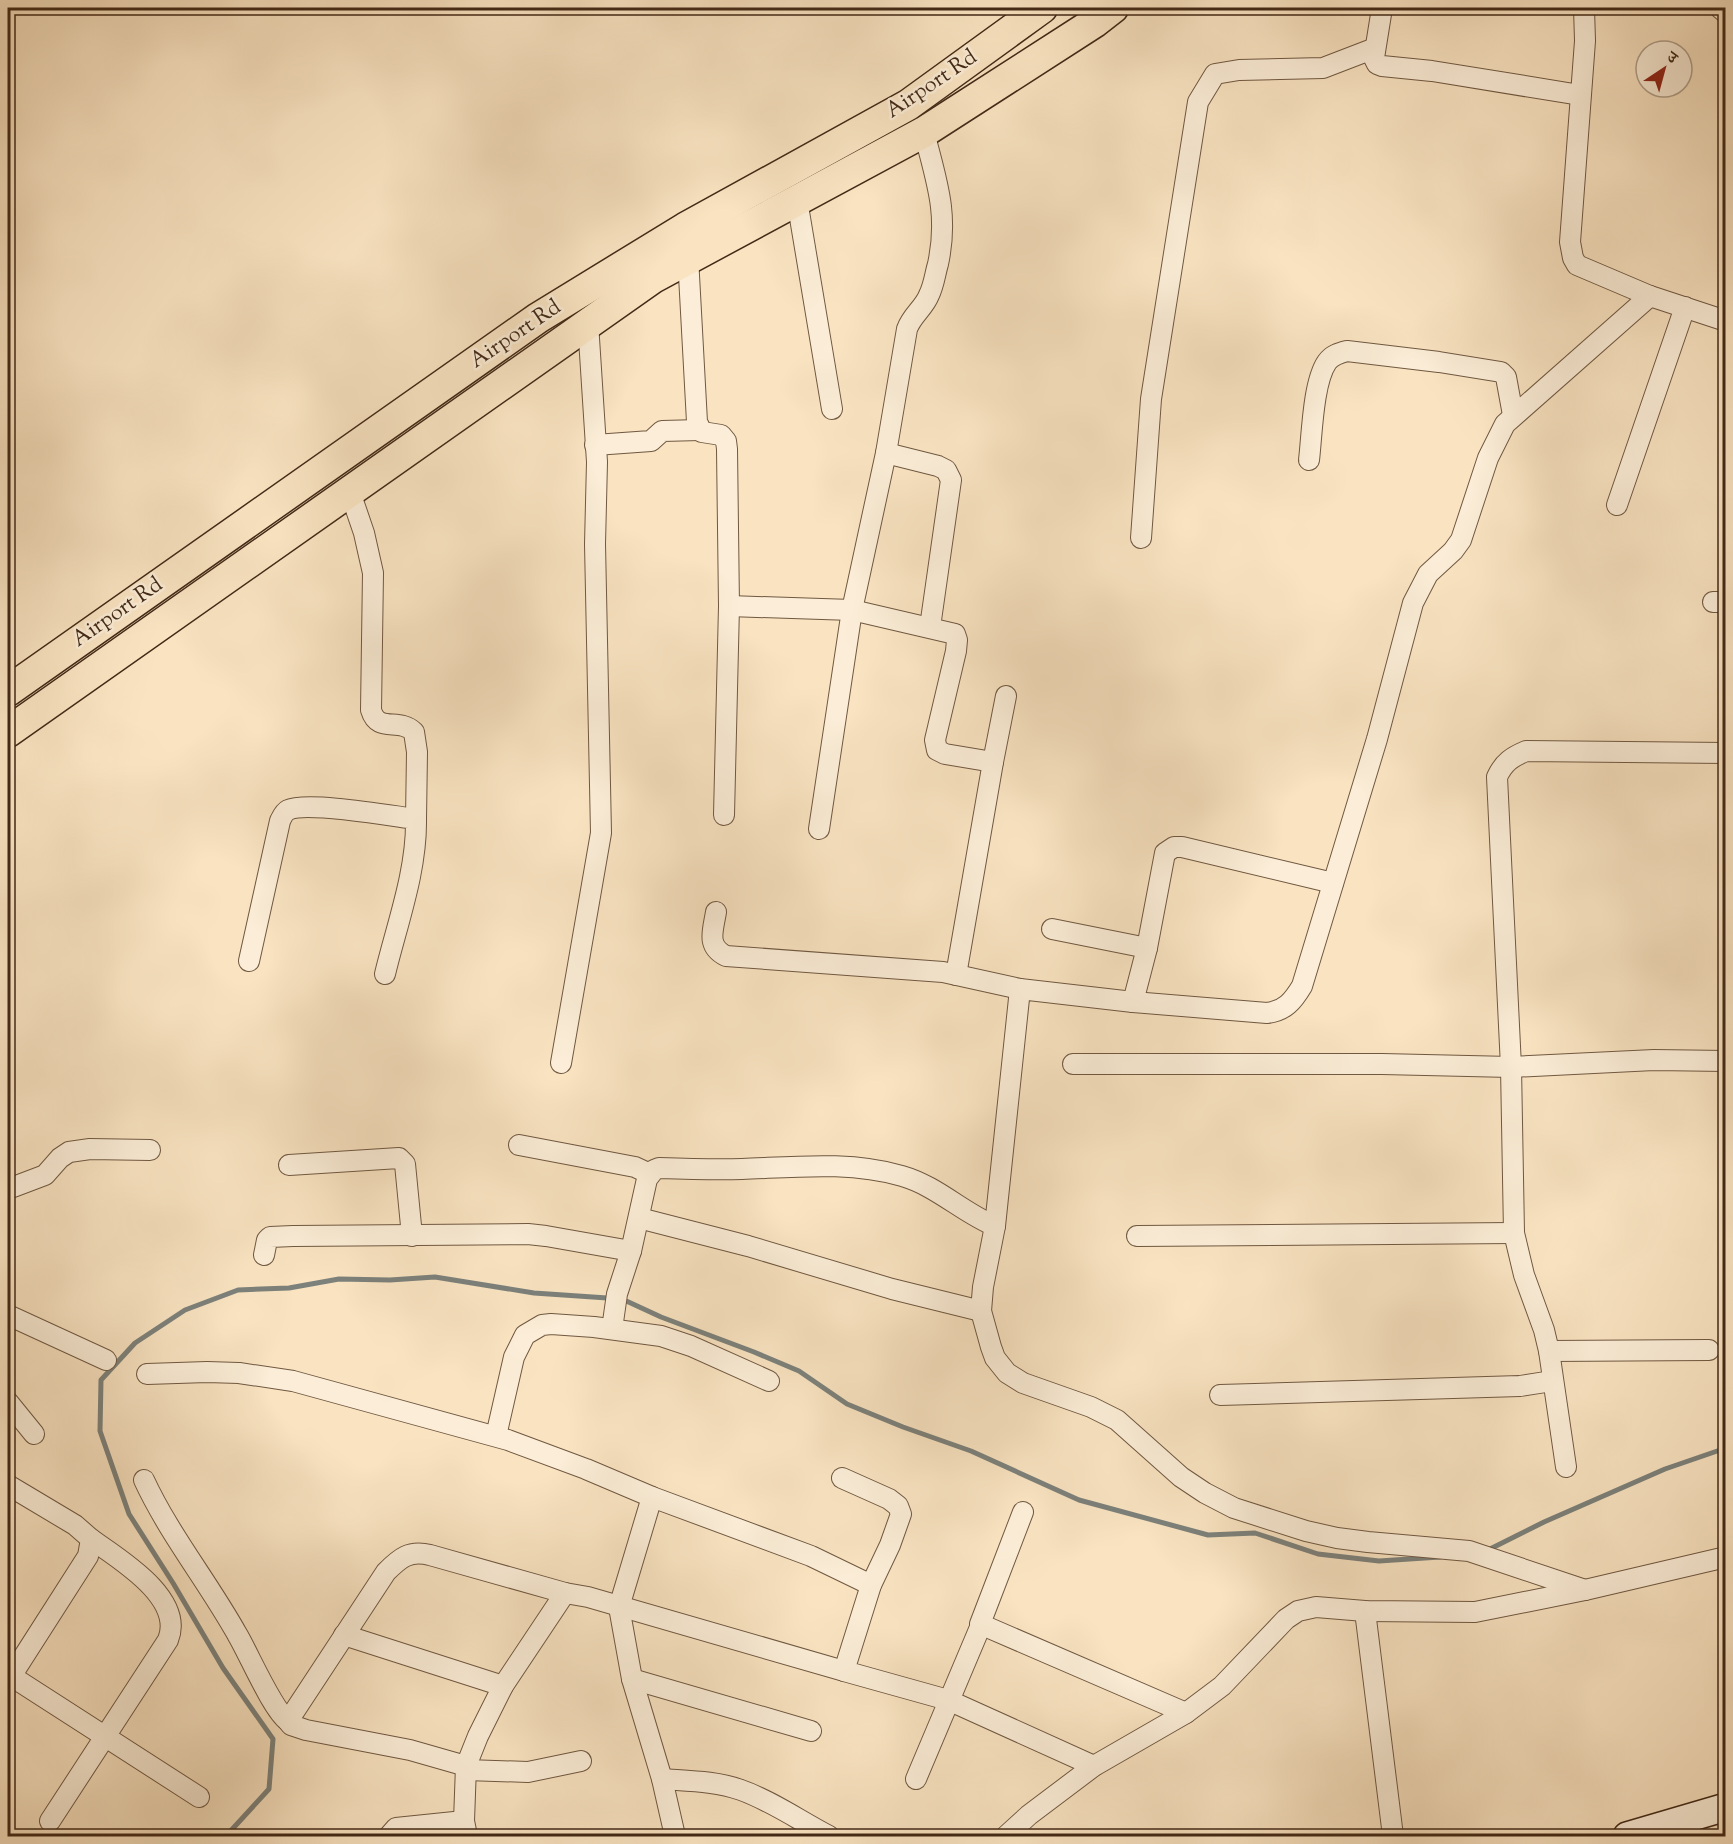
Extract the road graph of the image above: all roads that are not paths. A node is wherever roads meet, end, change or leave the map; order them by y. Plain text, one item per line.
1 (1042, 8) edge
2 (1113, 8) edge
3 (1382, 8) edge
4 (1584, 8) edge
5 (1720, 8) edge
6 (1725, 13) edge
7 (1375, 48) junction
8 (1580, 95) junction
9 (924, 132) junction
10 (797, 200) junction
11 (688, 257) junction
12 (1650, 296) junction
13 (1685, 307) junction
14 (1725, 321) edge
15 (588, 323) junction
16 (832, 409) dead end
17 (1514, 415) junction
18 (700, 430) junction
19 (596, 445) junction
20 (886, 453) junction
21 (1309, 460) dead end
22 (350, 492) junction
23 (1617, 505) dead end
24 (1141, 538) dead end
25 (729, 606) junction
26 (852, 610) junction
27 (930, 627) junction
28 (8, 691) edge
29 (1006, 696) dead end
30 (8, 732) edge
31 (1725, 753) edge
32 (993, 762) junction
33 (724, 815) dead end
34 (416, 819) junction
35 (819, 829) dead end
36 (1334, 883) junction
37 (716, 912) dead end
38 (1052, 929) dead end
39 (1147, 948) junction
40 (249, 961) dead end
41 (385, 974) dead end
42 (956, 975) junction
43 (1020, 989) junction
44 (1133, 1002) junction
45 (1725, 1061) edge
46 (561, 1063) dead end
47 (1073, 1064) dead end
48 (1511, 1067) junction
49 (519, 1145) dead end
50 (150, 1150) dead end
51 (289, 1165) dead end
52 (650, 1174) junction
53 (8, 1189) edge
54 (639, 1218) junction
55 (995, 1226) junction
56 (1514, 1233) junction
57 (412, 1236) junction
58 (1137, 1236) dead end
59 (630, 1251) junction
60 (264, 1255) dead end
61 (981, 1311) junction
62 (8, 1316) edge
63 (612, 1326) junction
64 (1708, 1350) dead end
65 (1549, 1351) junction
66 (106, 1360) dead end
67 (147, 1374) dead end
68 (769, 1381) dead end
69 (1552, 1381) junction
70 (1220, 1395) dead end
71 (8, 1402) edge
72 (34, 1434) dead end
73 (496, 1436) junction
74 (1566, 1467) dead end
75 (842, 1478) dead end
76 (144, 1480) dead end
77 (8, 1485) edge
78 (652, 1497) junction
79 (1023, 1512) dead end
80 (91, 1539) junction
81 (1725, 1557) edge
82 (871, 1585) junction
83 (1584, 1590) junction
84 (565, 1593) junction
85 (619, 1606) junction
86 (1365, 1611) junction
87 (981, 1625) junction
88 (344, 1635) junction
89 (844, 1671) junction
90 (9, 1678) edge
91 (632, 1679) junction
92 (502, 1686) junction
93 (948, 1700) junction
94 (1186, 1713) junction
95 (288, 1721) junction
96 (811, 1731) dead end
97 (105, 1736) junction
98 (581, 1761) dead end
99 (1094, 1766) junction
100 (466, 1768) junction
101 (662, 1779) junction
102 (916, 1779) dead end
103 (199, 1797) dead end
104 (1725, 1807) edge
105 (50, 1821) dead end
106 (465, 1829) edge
107 (389, 1836) edge
108 (675, 1836) edge
109 (829, 1836) edge
110 (1006, 1836) edge
111 (1393, 1836) edge
112 (1627, 1836) edge

1 - 28 main road, Airport Rd
2 - 9 main road
3 - 7 street
4 - 8 street
5 - 6 street
7 - 8 street
7 - 24 street
8 - 12 street
9 - 10 main road
9 - 20 street
10 - 11 main road
10 - 16 street
11 - 15 main road
11 - 18 street
12 - 13 street
12 - 17 street
13 - 14 street
13 - 23 street
15 - 19 street
15 - 22 main road
17 - 21 street
17 - 36 street
18 - 19 street
18 - 25 street
19 - 46 street
20 - 26 street
20 - 27 street
22 - 30 main road
22 - 34 street
25 - 26 street
25 - 33 street
26 - 27 street
26 - 35 street
27 - 32 street
29 - 32 street
31 - 48 street
32 - 42 street
34 - 40 street
34 - 41 street
36 - 39 street
36 - 44 street
37 - 42 street
38 - 39 street
39 - 44 street
42 - 43 street
43 - 44 street
43 - 55 street
45 - 48 street
47 - 48 street
48 - 56 street
49 - 52 street
50 - 53 street
51 - 57 street
52 - 54 street
52 - 55 street
54 - 59 street
54 - 61 street
55 - 61 street
56 - 58 street
56 - 65 street
57 - 59 street
57 - 60 street
59 - 63 street
61 - 83 street
62 - 66 street
63 - 68 street
63 - 73 street
64 - 65 street
65 - 69 street
67 - 73 street
69 - 70 street
69 - 74 street
71 - 72 street
73 - 78 street
75 - 82 street
76 - 95 street
77 - 80 street
78 - 82 street
78 - 85 street
79 - 87 street
80 - 90 street
80 - 97 street
81 - 83 street
82 - 89 street
83 - 86 street
84 - 85 street
84 - 88 street
84 - 92 street
85 - 89 street
85 - 91 street
86 - 94 street
86 - 111 street
87 - 93 street
87 - 94 street
88 - 92 street
88 - 95 street
89 - 93 street
90 - 97 street
91 - 96 street
91 - 101 street
92 - 100 street
93 - 99 street
93 - 102 street
94 - 99 street
95 - 100 street
97 - 103 street
97 - 105 street
98 - 100 street
99 - 110 street
100 - 106 street
101 - 108 street
101 - 109 street
104 - 112 street
106 - 107 street

